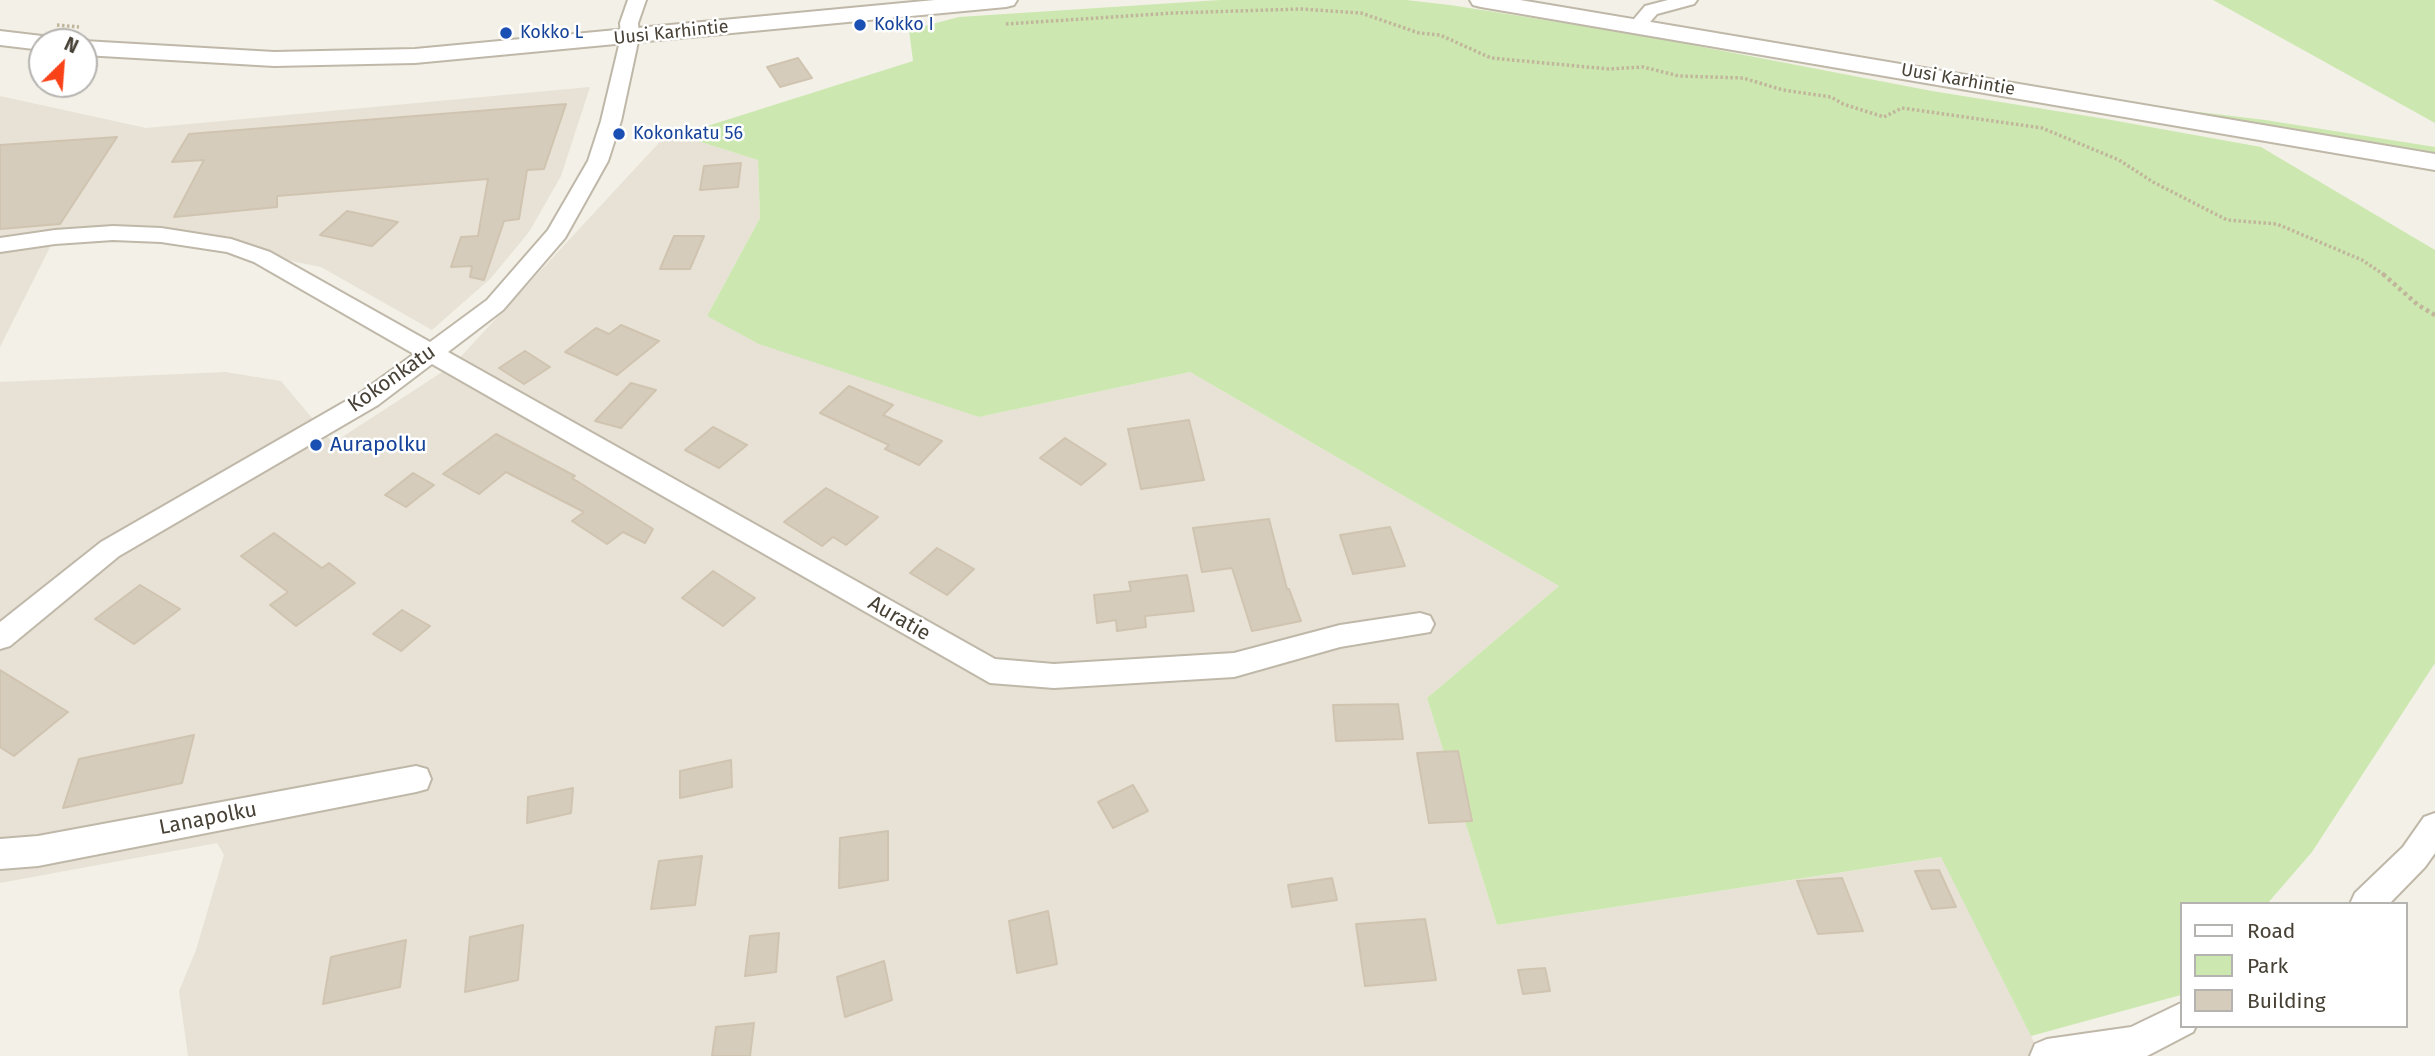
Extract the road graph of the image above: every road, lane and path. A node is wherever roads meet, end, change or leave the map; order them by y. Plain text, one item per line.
1 (637, 0) edge
2 (1006, 0) edge
3 (1481, 0) edge
4 (1688, 0) edge
5 (998, 24) dead end
6 (1638, 25) junction
7 (28, 36) edge
8 (630, 37) junction
9 (0, 38) edge
10 (98, 40) edge
11 (2435, 162) edge
12 (0, 245) edge
13 (2435, 315) edge
14 (430, 353) junction
15 (1420, 624) dead end
16 (0, 638) edge
17 (416, 779) dead end
18 (2435, 827) edge
19 (0, 854) edge
20 (2368, 902) edge
21 (2180, 1021) edge
22 (2047, 1056) edge

1 - 8 street, Kokonkatu
2 - 8 street, Uusi Karhintie
3 - 6 street, Uusi Karhintie
4 - 6 street
5 - 13 path
6 - 11 street, Uusi Karhintie
7 - 9 street
8 - 10 street, Uusi Karhintie
8 - 14 street, Kokonkatu
12 - 14 street
14 - 15 street, Auratie
14 - 16 street, Kokonkatu
17 - 19 street, Lanapolku
18 - 20 street
21 - 22 street

